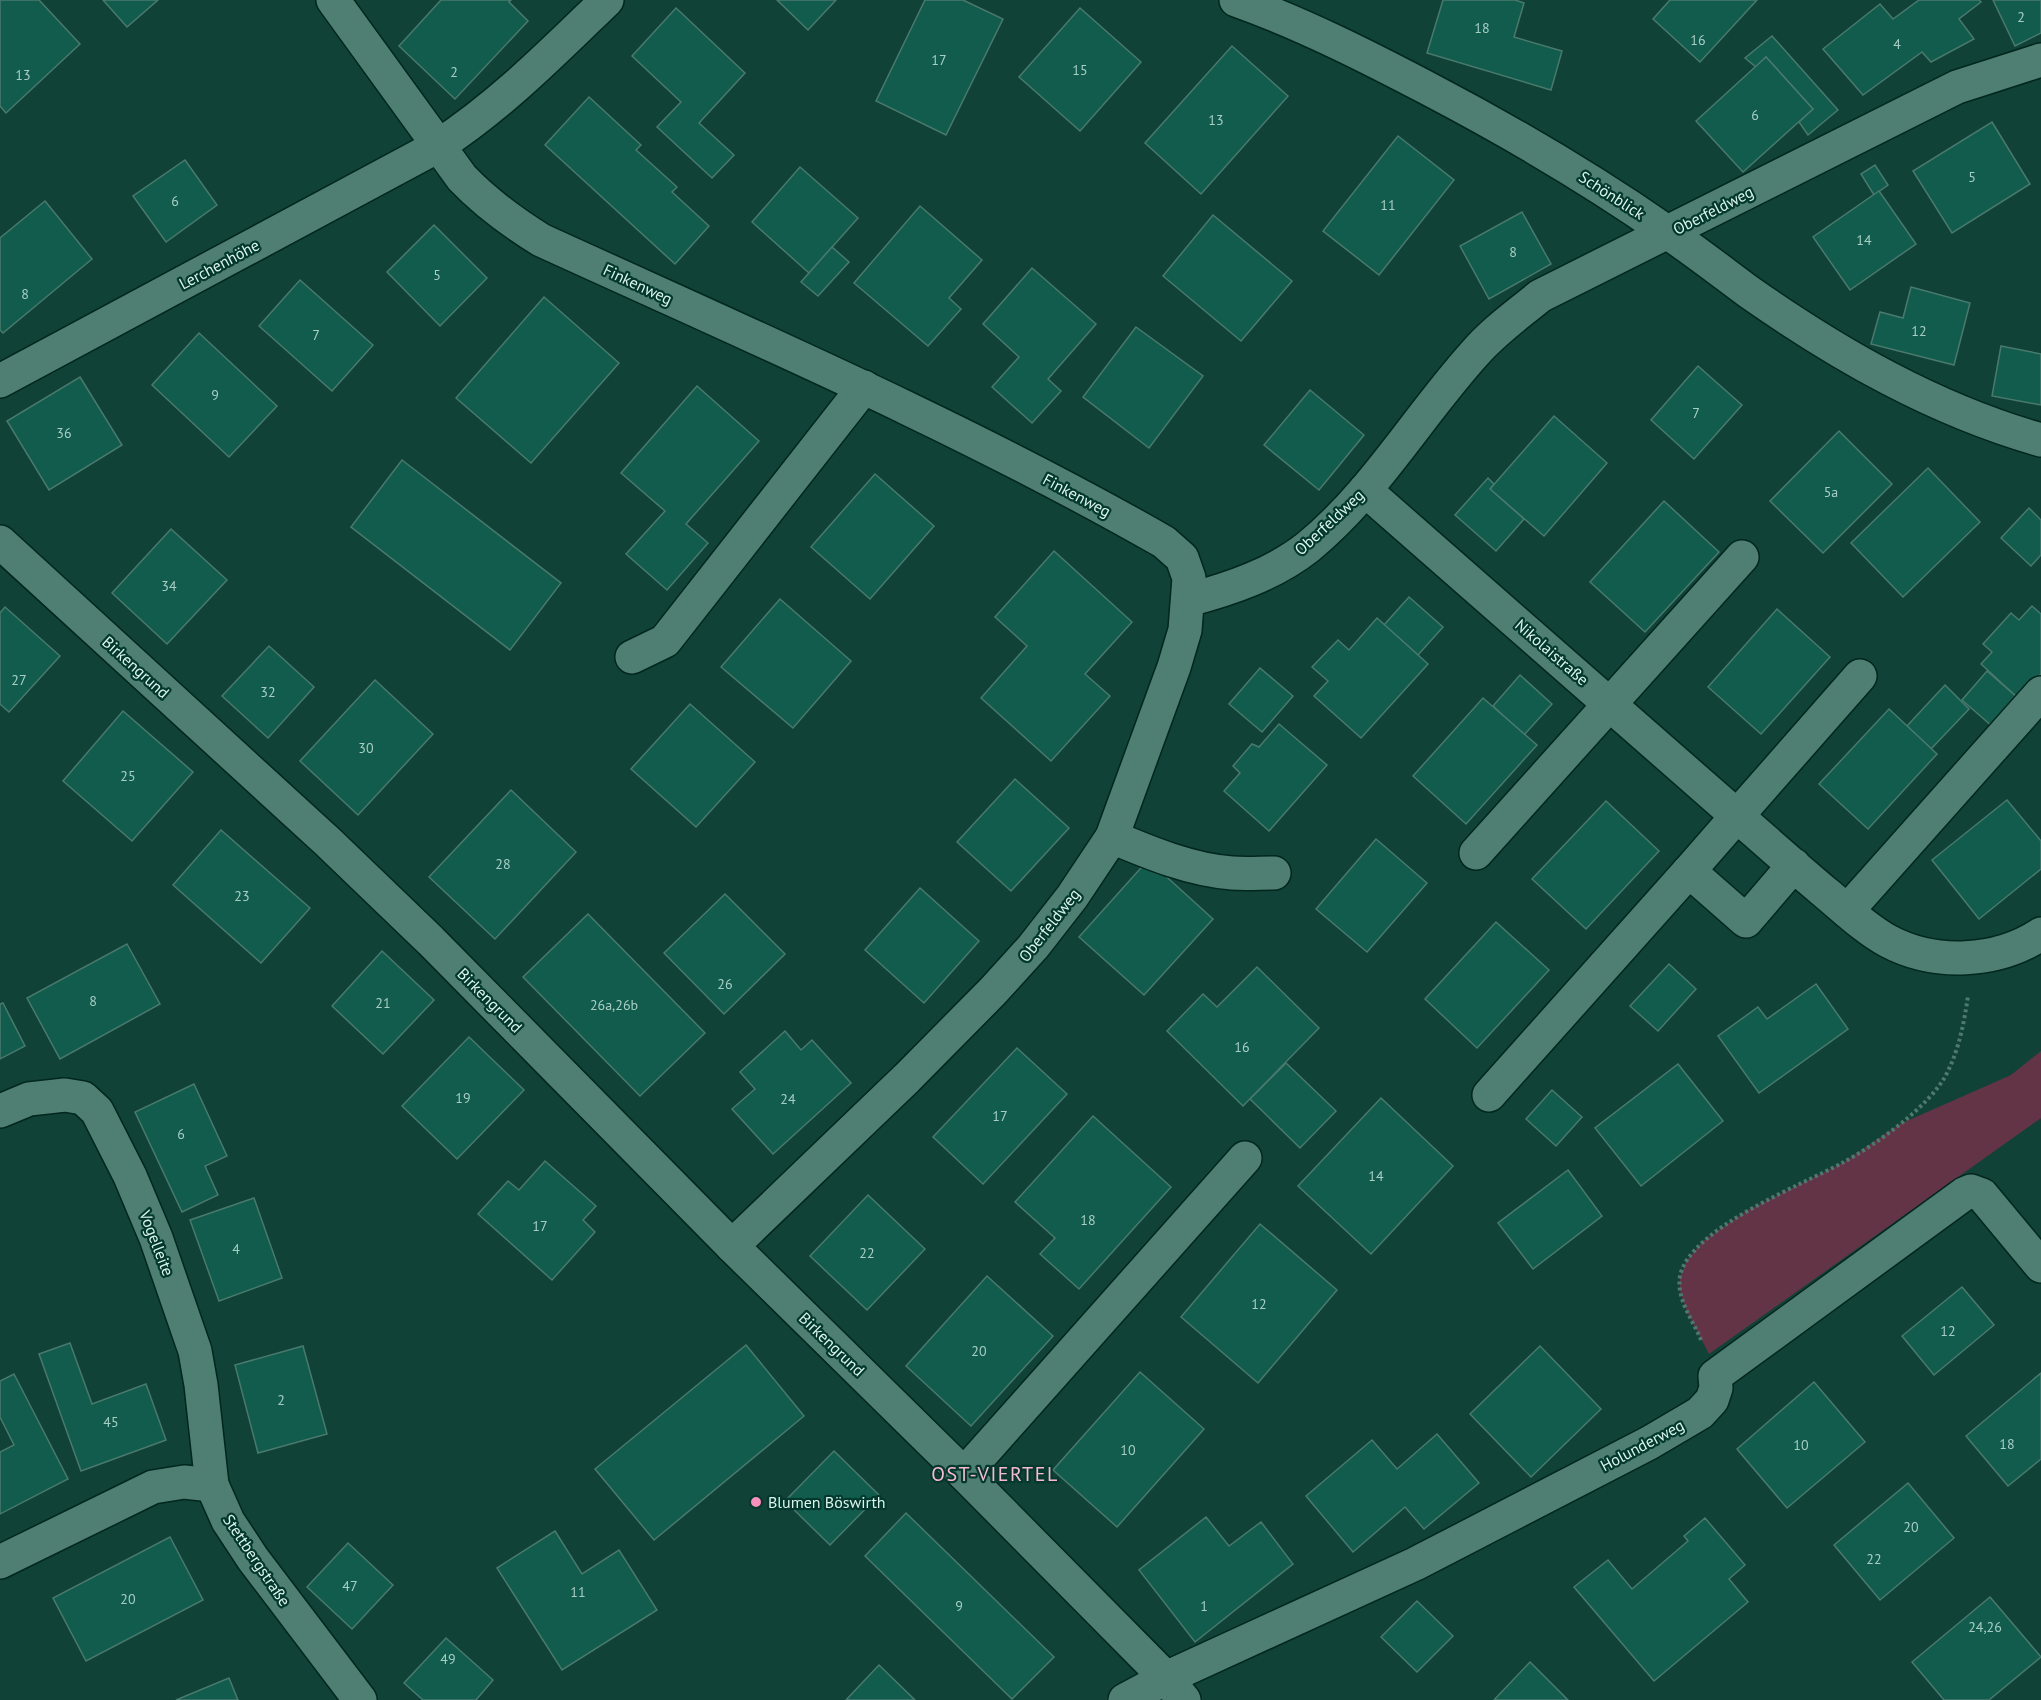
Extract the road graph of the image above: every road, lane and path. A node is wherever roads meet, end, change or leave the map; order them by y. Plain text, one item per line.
1 (333, 0) edge
2 (607, 0) edge
3 (1236, 0) edge
4 (2041, 60) edge
5 (438, 146) junction
6 (1668, 232) junction
7 (0, 381) edge
8 (864, 387) junction
9 (2041, 440) edge
10 (1365, 490) junction
11 (0, 542) edge
12 (1742, 556) dead end
13 (1188, 600) junction
14 (632, 657) dead end
15 (1860, 676) dead end
16 (2041, 693) edge
17 (1610, 703) junction
18 (1737, 816) junction
19 (1112, 837) junction
20 (1476, 852) dead end
21 (1794, 866) junction
22 (1689, 871) junction
23 (1274, 873) dead end
24 (1846, 911) junction
25 (2041, 934) edge
26 (1970, 959) junction
27 (1489, 1095) dead end
28 (0, 1111) edge
29 (1245, 1158) dead end
30 (732, 1246) junction
31 (2041, 1266) edge
32 (1715, 1376) junction
33 (964, 1474) junction
34 (212, 1485) junction
35 (0, 1562) edge
36 (1175, 1689) edge
37 (360, 1700) edge
38 (1125, 1700) edge

1 - 5 street
2 - 5 street, Lerchenhöhe
3 - 6 street, Schönblick
4 - 6 street, Oberfeldweg
5 - 7 street, Lerchenhöhe
5 - 8 street, Finkenweg
6 - 9 street, Schönblick
6 - 10 street, Oberfeldweg
8 - 13 street, Finkenweg
8 - 14 street
10 - 13 street, Oberfeldweg
10 - 17 street, Nikolaistraße
11 - 30 street, Birkengrund
12 - 17 street
13 - 19 street, Oberfeldweg
15 - 18 street
16 - 24 street
17 - 18 street, Nikolaistraße
17 - 20 street
18 - 21 street, Nikolaistraße
18 - 22 street
19 - 23 street
19 - 30 street, Oberfeldweg
21 - 22 street
21 - 24 street, Nikolaistraße
22 - 27 street
24 - 26 street, Nikolaistraße
25 - 26 street, Nikolaistraße
26 - 32 path
28 - 34 street, Vogelleite
29 - 33 street
30 - 33 street, Birkengrund
31 - 32 street
32 - 36 street, Holunderweg
33 - 36 street, Birkengrund
34 - 35 street
34 - 37 street, Stettbergstraße
36 - 38 street

